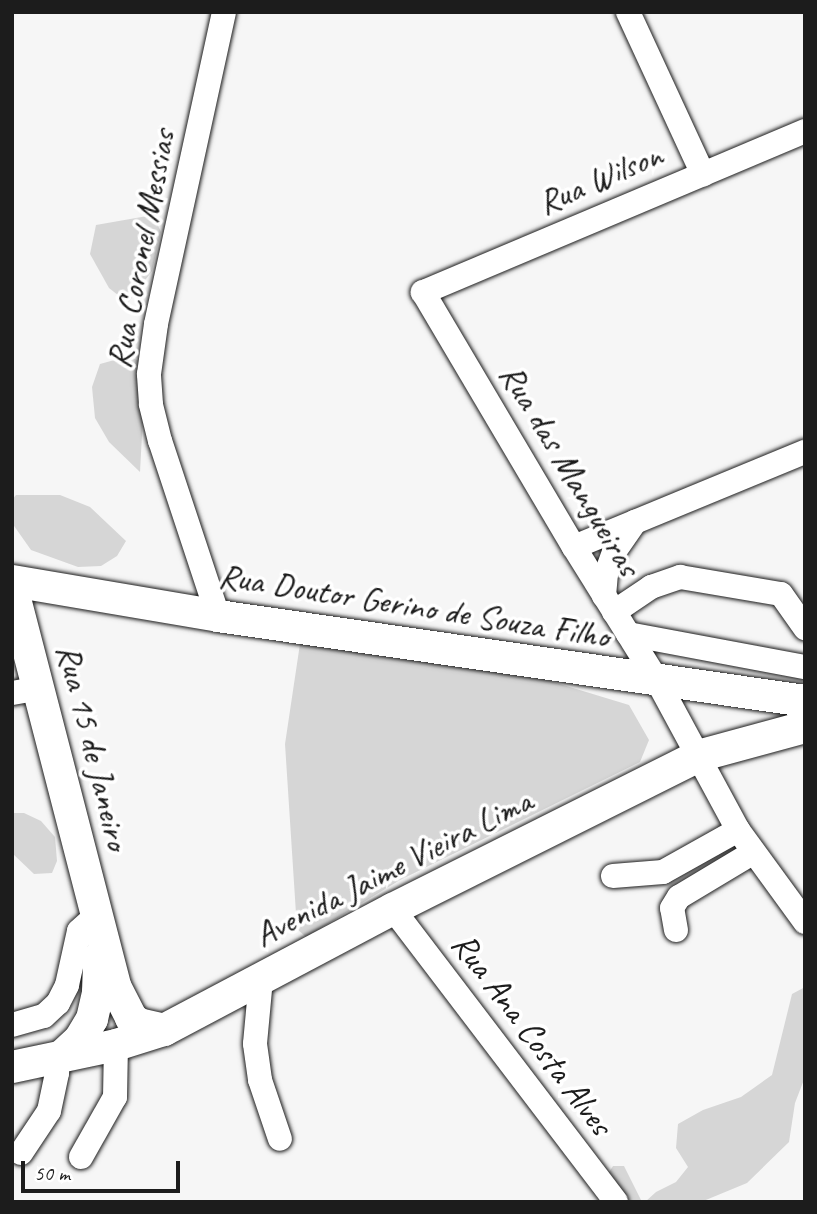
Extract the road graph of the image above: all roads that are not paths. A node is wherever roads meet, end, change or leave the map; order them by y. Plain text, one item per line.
1 (224, 12) edge
2 (628, 12) edge
3 (805, 131) edge
4 (703, 174) junction
5 (423, 292) joint
6 (805, 452) edge
7 (635, 522) junction
8 (574, 547) junction
9 (12, 581) edge
10 (12, 587) edge
11 (609, 604) junction
12 (218, 616) junction
13 (805, 628) edge
14 (628, 634) junction
15 (19, 637) edge
16 (805, 667) edge
17 (658, 682) junction
18 (25, 690) edge
19 (805, 701) edge
20 (805, 727) edge
21 (755, 741) junction
22 (805, 747) edge
23 (698, 756) junction
24 (738, 830) junction
25 (754, 852) junction
26 (613, 876) dead end
27 (393, 909) junction
28 (98, 920) junction
29 (805, 922) edge
30 (676, 930) dead end
31 (261, 979) junction
32 (12, 1025) edge
33 (164, 1030) junction
34 (116, 1045) junction
35 (59, 1057) junction
36 (12, 1068) edge
37 (281, 1139) dead end
38 (20, 1153) dead end
39 (81, 1157) dead end
40 (616, 1202) edge

1 - 12 street, Rua Coronel Messias
2 - 4 street
3 - 4 street, Rua Wilson
4 - 5 street, Rua Wilson
5 - 8 street, Rua das Mangueiras
6 - 7 street
7 - 8 street
7 - 11 street
8 - 11 street, Rua das Mangueiras
9 - 12 main road, Rua Doutor Gerino de Souza Filho
10 - 15 main road, Rua 15 de Janeiro
11 - 13 street
11 - 14 street, Rua das Mangueiras
12 - 17 main road, Rua Doutor Gerino de Souza Filho
14 - 16 street
14 - 17 street, Rua das Mangueiras
15 - 18 main road, Rua 15 de Janeiro
17 - 19 main road, Rua Doutor Gerino de Souza Filho
17 - 23 street, Rua das Mangueiras
18 - 28 main road, Rua 15 de Janeiro
20 - 21 main road, Avenida Jaime Vieira Lima
21 - 22 main road
21 - 23 main road, Avenida Jaime Vieira Lima
23 - 24 street, Rua das Mangueiras
23 - 27 main road, Avenida Jaime Vieira Lima
24 - 25 street, Rua das Mangueiras
24 - 26 street
25 - 29 street, Rua das Mangueiras
25 - 30 street
27 - 31 main road, Avenida Jaime Vieira Lima
27 - 40 street, Rua Ana Costa Alves
28 - 32 street
28 - 33 main road, Rua 15 de Janeiro
28 - 35 main road, Rua 15 de Janeiro
31 - 33 main road, Avenida Jaime Vieira Lima
31 - 37 street
33 - 34 main road, Avenida Jaime Vieira Lima
34 - 35 main road, Avenida Jaime Vieira Lima
34 - 39 street
35 - 36 main road, Avenida Jaime Vieira Lima
35 - 38 street

